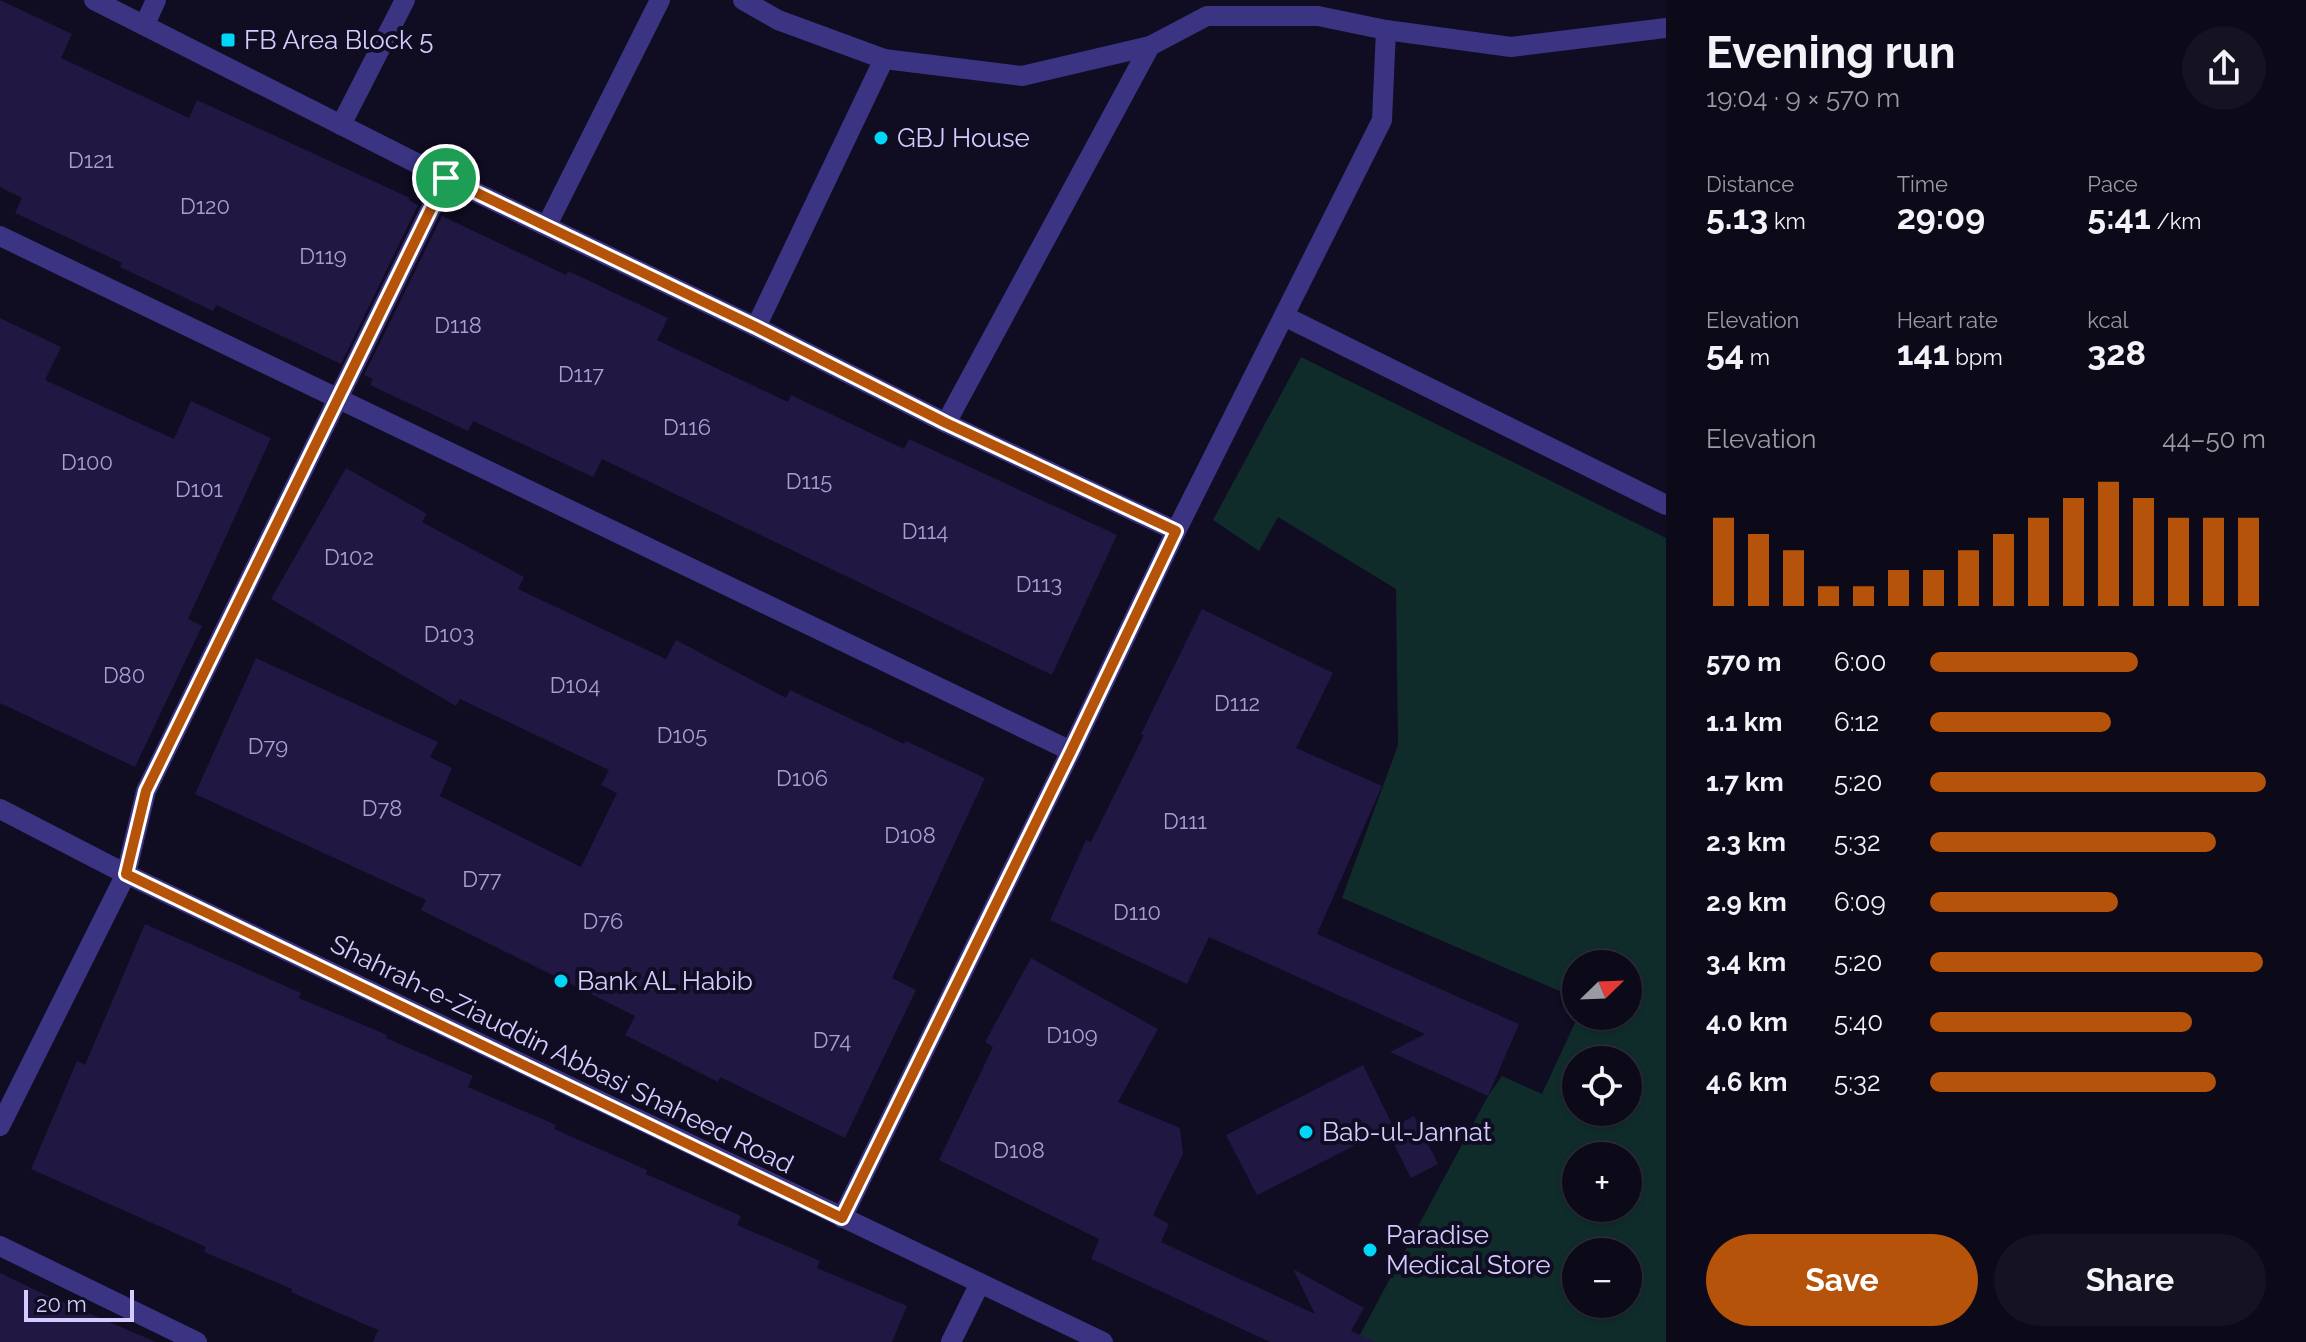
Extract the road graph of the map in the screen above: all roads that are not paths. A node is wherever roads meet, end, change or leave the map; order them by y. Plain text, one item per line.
1 (94, 0) edge
2 (156, 0) edge
3 (405, 0) edge
4 (660, 0) edge
5 (743, 0) edge
6 (145, 24) junction
7 (1666, 28) edge
8 (1386, 30) junction
9 (1150, 46) junction
10 (884, 59) junction
11 (341, 125) junction
12 (446, 178) junction
13 (547, 225) junction
14 (0, 236) edge
15 (1284, 316) junction
16 (756, 327) junction
17 (339, 398) junction
18 (946, 423) junction
19 (1666, 505) edge
20 (1176, 531) junction
21 (1071, 751) junction
22 (0, 809) edge
23 (126, 874) junction
24 (0, 1126) edge
25 (842, 1218) junction
26 (0, 1246) edge
27 (980, 1283) junction
28 (197, 1342) edge
29 (951, 1342) edge
30 (1103, 1342) edge

1 - 6 street
2 - 6 street
3 - 11 street
4 - 13 street
5 - 10 street
6 - 11 street
7 - 8 street
8 - 9 street
8 - 15 street
9 - 10 street
9 - 18 street
10 - 16 street
11 - 12 street
12 - 13 street
12 - 17 street
13 - 16 street
14 - 17 street
15 - 19 street
15 - 20 street
16 - 18 street
17 - 21 street
17 - 23 street
18 - 20 street
20 - 21 street
21 - 25 street
22 - 23 street, Shahrah-e-Ziauddin Abbasi Shaheed Road
23 - 24 street
23 - 25 street, Shahrah-e-Ziauddin Abbasi Shaheed Road
25 - 27 street, Shahrah-e-Ziauddin Abbasi Shaheed Road
26 - 28 street
27 - 29 street
27 - 30 street, Shahrah-e-Ziauddin Abbasi Shaheed Road

